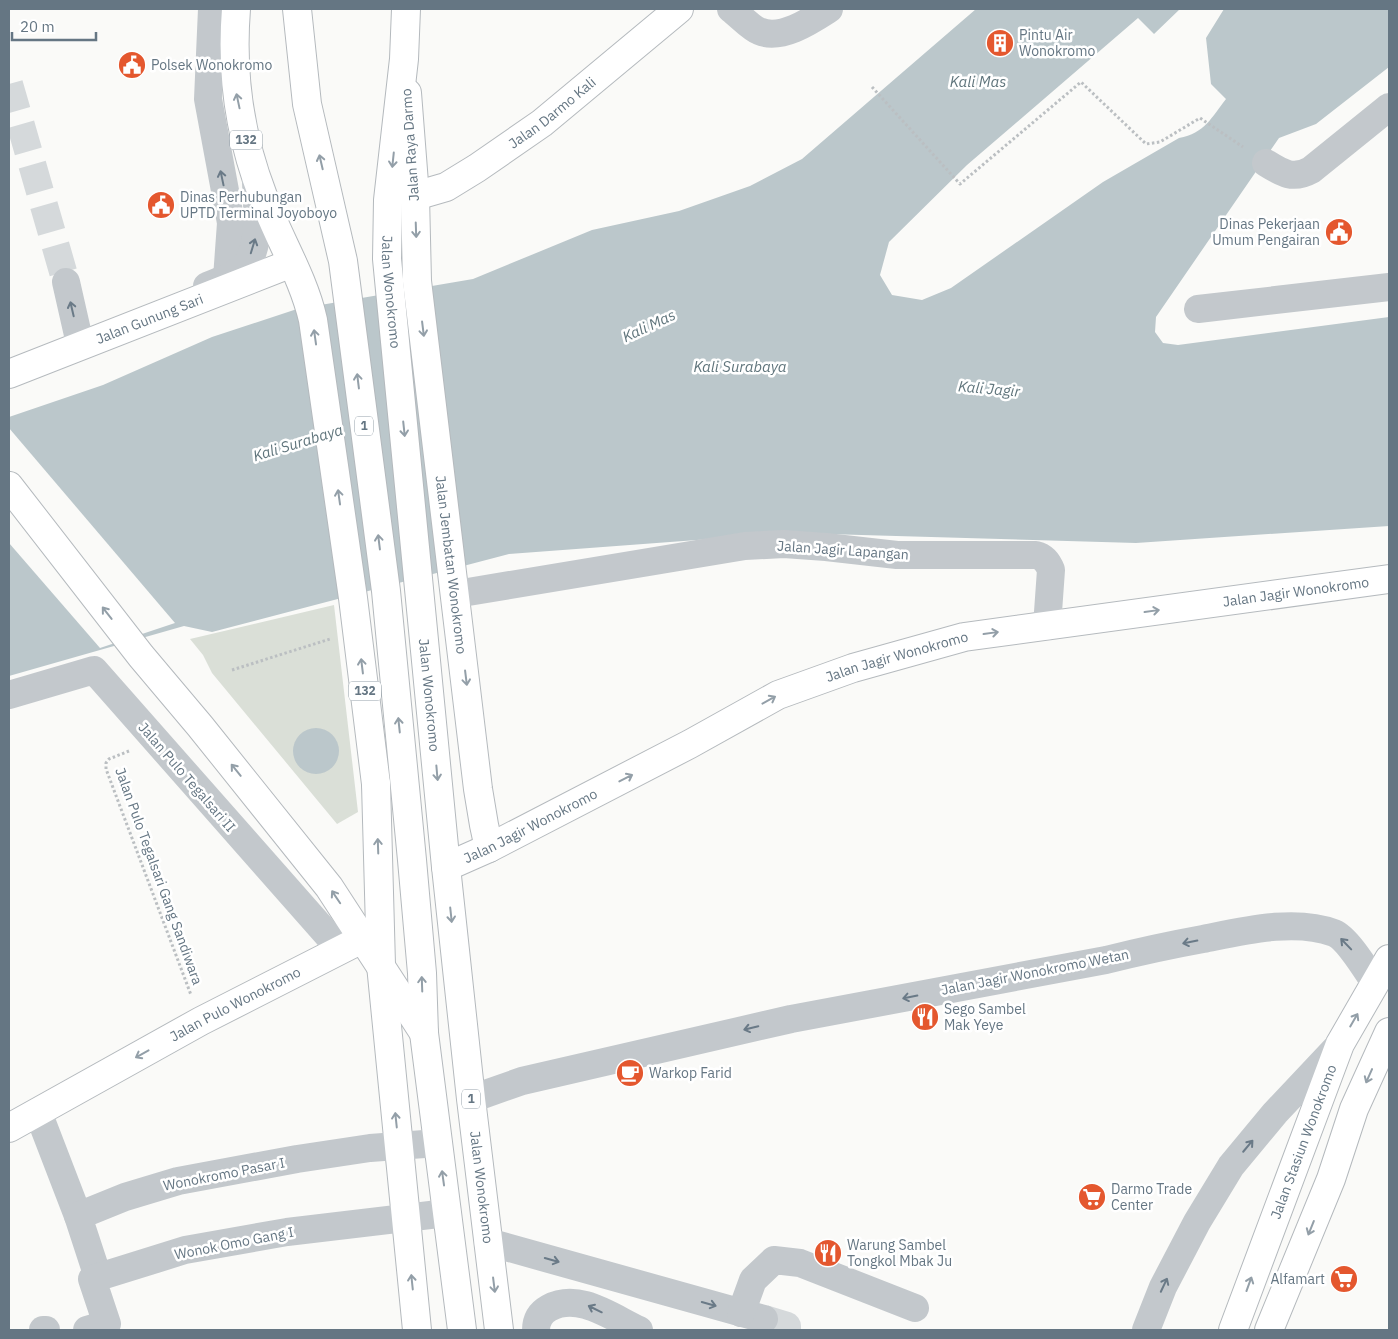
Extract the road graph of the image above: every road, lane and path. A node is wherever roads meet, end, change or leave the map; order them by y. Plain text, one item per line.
1 (212, 9) edge
2 (236, 9) edge
3 (297, 9) edge
4 (406, 9) edge
5 (679, 9) edge
6 (731, 9) edge
7 (829, 9) edge
8 (404, 59) junction
9 (872, 87) dead end
10 (1389, 107) edge
11 (1266, 163) joint
12 (256, 175) junction
13 (415, 196) junction
14 (297, 274) junction
15 (226, 278) junction
16 (417, 281) joint
17 (66, 282) tunnel mouth
18 (1389, 287) edge
19 (1198, 309) dead end
20 (78, 335) junction
21 (9, 361) edge
22 (9, 374) edge
23 (9, 486) edge
24 (1389, 580) edge
25 (455, 586) junction
26 (1047, 626) junction
27 (357, 630) junction
28 (232, 670) dead end
29 (9, 695) edge
30 (155, 741) junction
31 (376, 784) junction
32 (489, 848) junction
33 (412, 860) junction
34 (446, 867) junction
35 (352, 944) junction
36 (1389, 959) edge
37 (381, 965) junction
38 (1375, 983) junction
39 (201, 1021) junction
40 (1389, 1032) edge
41 (424, 1033) junction
42 (1340, 1044) junction
43 (470, 1099) junction
44 (38, 1112) junction
45 (9, 1128) edge
46 (438, 1143) junction
47 (447, 1213) junction
48 (78, 1216) junction
49 (488, 1242) junction
50 (98, 1277) junction
51 (916, 1308) dead end
52 (87, 1330) edge
53 (416, 1330) edge
54 (462, 1330) edge
55 (499, 1330) edge
56 (536, 1330) edge
57 (639, 1330) edge
58 (1146, 1330) edge
59 (1233, 1330) edge
60 (1269, 1330) edge

15 -> 1 street
12 -> 2 main road, 132
33 -> 3 main road, 1
4 - 8 main road, Jalan Raya Darmo / 1
5 - 13 main road, Jalan Darmo Kali
6 - 7 street
8 - 13 main road, Jalan Raya Darmo
8 -> 34 main road, Jalan Wonokromo / 1
9 - 11 path
10 - 11 street
12 - 14 main road, 132
15 -> 12 street
13 -> 16 main road, Jalan Raya Darmo
14 - 22 main road, Jalan Gunung Sari
27 -> 14 main road, 132
15 - 20 street
16 -> 25 main road, Jalan Jembatan Wonokromo
20 -> 17 street
18 - 19 street
20 - 21 street
35 -> 23 main road
26 -> 24 main road, Jalan Jagir Wonokromo
25 - 26 street, Jalan Jagir Lapangan
25 -> 32 main road, Jalan Jembatan Wonokromo
32 -> 26 main road, Jalan Jagir Wonokromo
27 - 28 path
31 -> 27 main road, 132
29 - 30 street, Jalan Pulo Tegalsari II
30 - 35 street, Jalan Pulo Tegalsari II
30 - 39 path, Jalan Pulo Tegalsari Gang Sandiwara
31 - 33 main road, 1
37 -> 31 main road
32 - 34 main road, Jalan Jagir Wonokromo
41 -> 33 main road, 1
34 -> 43 main road, Jalan Wonokromo / 1
35 - 37 main road
35 - 39 main road, Jalan Pulo Wonokromo
36 - 38 main road, Jalan Stasiun Wonokromo
37 - 41 main road, 1
53 -> 37 main road
42 -> 38 main road, Jalan Stasiun Wonokromo
38 -> 43 street, Jalan Jagir Wonokromo Wetan
39 -> 44 main road, Jalan Pulo Wonokromo
40 -> 60 main road
41 - 46 main road, 1
58 -> 42 street
59 -> 42 main road, Jalan Stasiun Wonokromo
43 - 49 main road, Jalan Wonokromo / 1
44 - 45 main road, Jalan Pulo Wonokromo
44 - 48 street
47 -> 46 main road, 1
46 - 48 street, Wonokromo Pasar I
47 - 50 street, Wonok Omo Gang I
47 - 54 main road, 1
48 - 50 street
49 -> 51 street
49 -> 55 main road, Jalan Wonokromo / 1
50 - 52 street
57 -> 56 street

